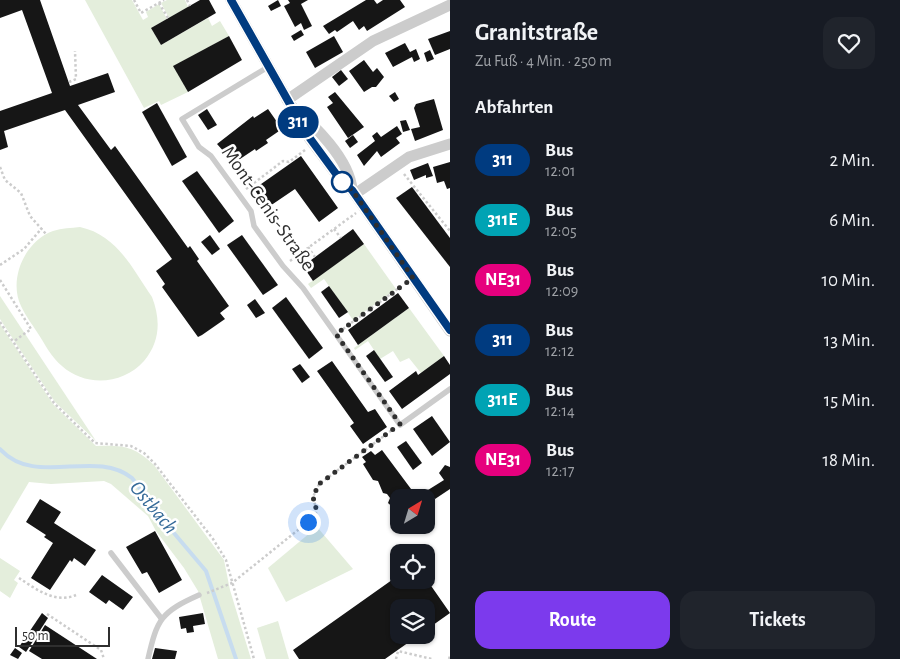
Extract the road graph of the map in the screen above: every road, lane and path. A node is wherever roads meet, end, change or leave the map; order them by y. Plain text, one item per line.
1 (134, 0) edge
2 (150, 0) edge
3 (164, 0) edge
4 (187, 0) edge
5 (231, 0) edge
6 (159, 3) junction
7 (450, 5) edge
8 (154, 6) junction
9 (190, 6) dead end
10 (168, 18) dead end
11 (75, 51) dead end
12 (268, 67) junction
13 (69, 82) dead end
14 (289, 103) junction
15 (450, 144) edge
16 (300, 153) dead end
17 (396, 165) junction
18 (0, 167) edge
19 (354, 192) junction
20 (238, 194) junction
21 (363, 208) junction
22 (42, 228) junction
23 (334, 229) junction
24 (450, 231) edge
25 (46, 234) dead end
26 (341, 238) dead end
27 (308, 247) junction
28 (315, 257) dead end
29 (0, 265) edge
30 (282, 266) junction
31 (413, 278) junction
32 (0, 280) edge
33 (0, 322) edge
34 (448, 323) edge
35 (336, 334) junction
36 (13, 342) junction
37 (450, 388) edge
38 (400, 424) junction
39 (111, 553) dead end
40 (19, 578) dead end
41 (232, 583) junction
42 (202, 594) joint
43 (76, 595) dead end
44 (47, 614) dead end
45 (161, 618) junction
46 (104, 659) edge
47 (148, 659) edge
48 (254, 659) edge
49 (396, 659) edge
50 (432, 659) edge

1 - 8 path
2 - 8 path
3 - 6 path
4 - 9 path
5 - 12 street
6 - 8 path
6 - 10 path
7 - 14 street
11 - 13 path
12 - 14 street
12 - 20 lane, Mont-Cenis-Straße
14 - 19 street
15 - 17 street
16 - 20 path
17 - 19 street
17 - 24 path
18 - 22 path
19 - 21 street
20 - 30 lane, Mont-Cenis-Straße
21 - 23 path
21 - 31 street
22 - 25 path
22 - 29 path
23 - 26 path
23 - 27 path
27 - 28 path
27 - 30 path
30 - 35 lane, Mont-Cenis-Straße
31 - 34 street
31 - 35 path
32 - 36 path
33 - 36 path
35 - 38 lane, Mont-Cenis-Straße
36 - 41 path
37 - 38 lane
38 - 41 path
39 - 45 lane
40 - 43 path
41 - 42 path
41 - 48 path
42 - 45 lane
44 - 46 path
45 - 47 lane
49 - 50 path

